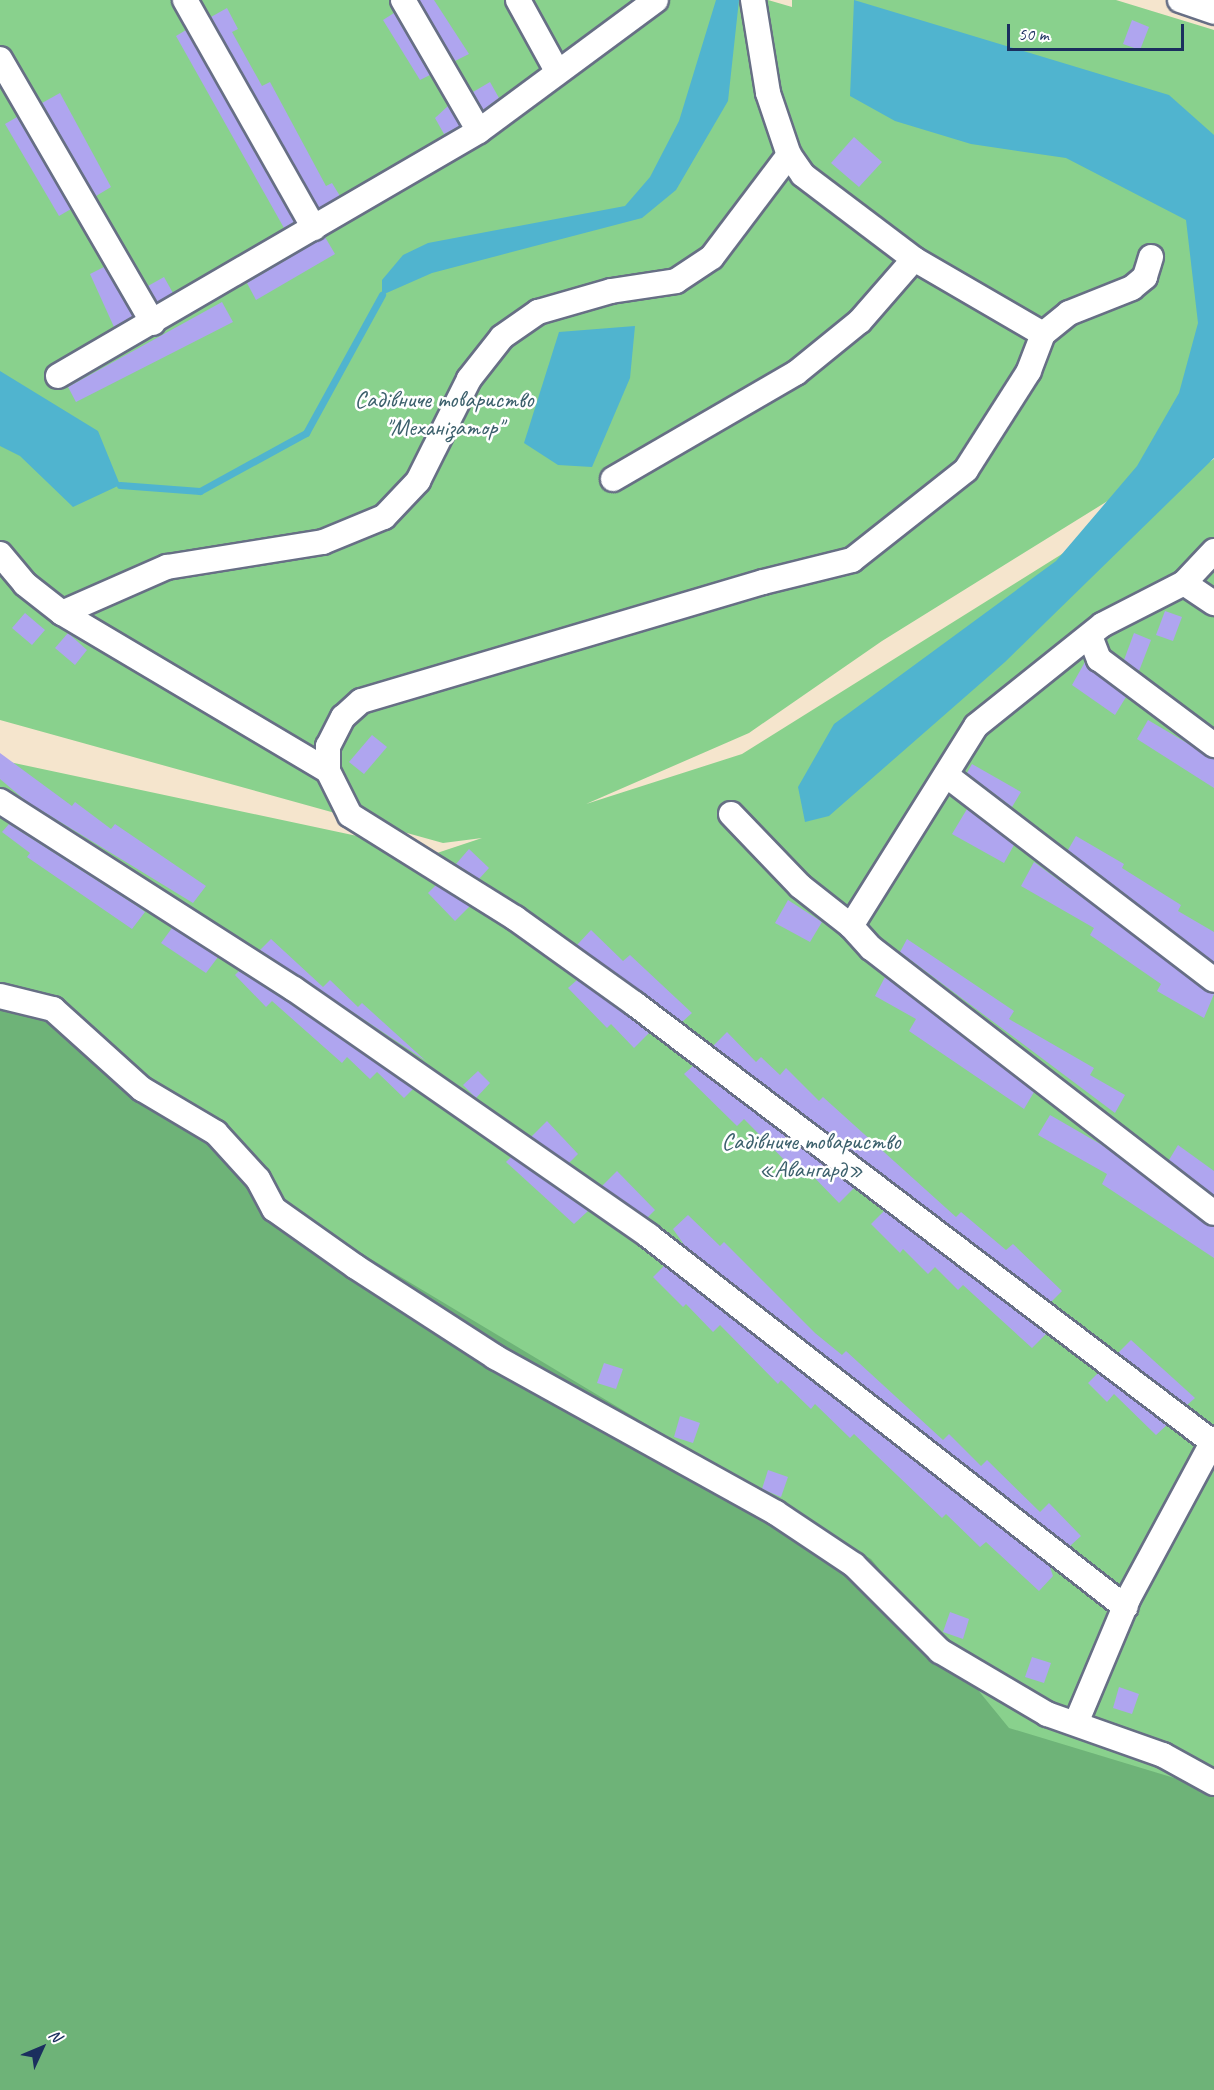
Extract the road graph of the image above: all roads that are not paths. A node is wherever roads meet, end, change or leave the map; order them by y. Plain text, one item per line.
1 (185, 0) edge
2 (403, 0) edge
3 (519, 0) edge
4 (656, 0) edge
5 (753, 0) edge
6 (1180, 0) edge
7 (1214, 12) edge
8 (0, 59) edge
9 (556, 71) junction
10 (479, 131) junction
11 (789, 155) junction
12 (314, 228) junction
13 (1150, 257) dead end
14 (914, 259) junction
15 (153, 323) junction
16 (1043, 334) junction
17 (58, 376) dead end
18 (613, 478) dead end
19 (1214, 551) edge
20 (0, 554) edge
21 (1184, 583) junction
22 (1214, 603) edge
23 (62, 614) junction
24 (1090, 636) junction
25 (1214, 745) edge
26 (328, 771) junction
27 (946, 775) junction
28 (0, 801) edge
29 (731, 814) dead end
30 (851, 926) junction
31 (1214, 980) edge
32 (0, 996) edge
33 (1214, 1214) edge
34 (1213, 1440) edge
35 (1125, 1607) junction
36 (1076, 1723) junction
37 (1214, 1783) edge

1 - 12 street
2 - 10 street
3 - 9 street
4 - 9 street
5 - 11 street
6 - 7 street
8 - 15 street
9 - 10 street
10 - 12 street
11 - 14 street
11 - 23 street
12 - 15 street
13 - 16 street
14 - 16 street
14 - 18 street
15 - 17 street
16 - 26 street
19 - 21 street
20 - 23 street
21 - 22 street
21 - 24 street
23 - 26 street
24 - 25 street
24 - 27 street
26 - 34 street
27 - 30 street
27 - 31 street
28 - 35 street
29 - 30 street
30 - 33 street
32 - 36 street
34 - 35 street
35 - 36 street
36 - 37 street

